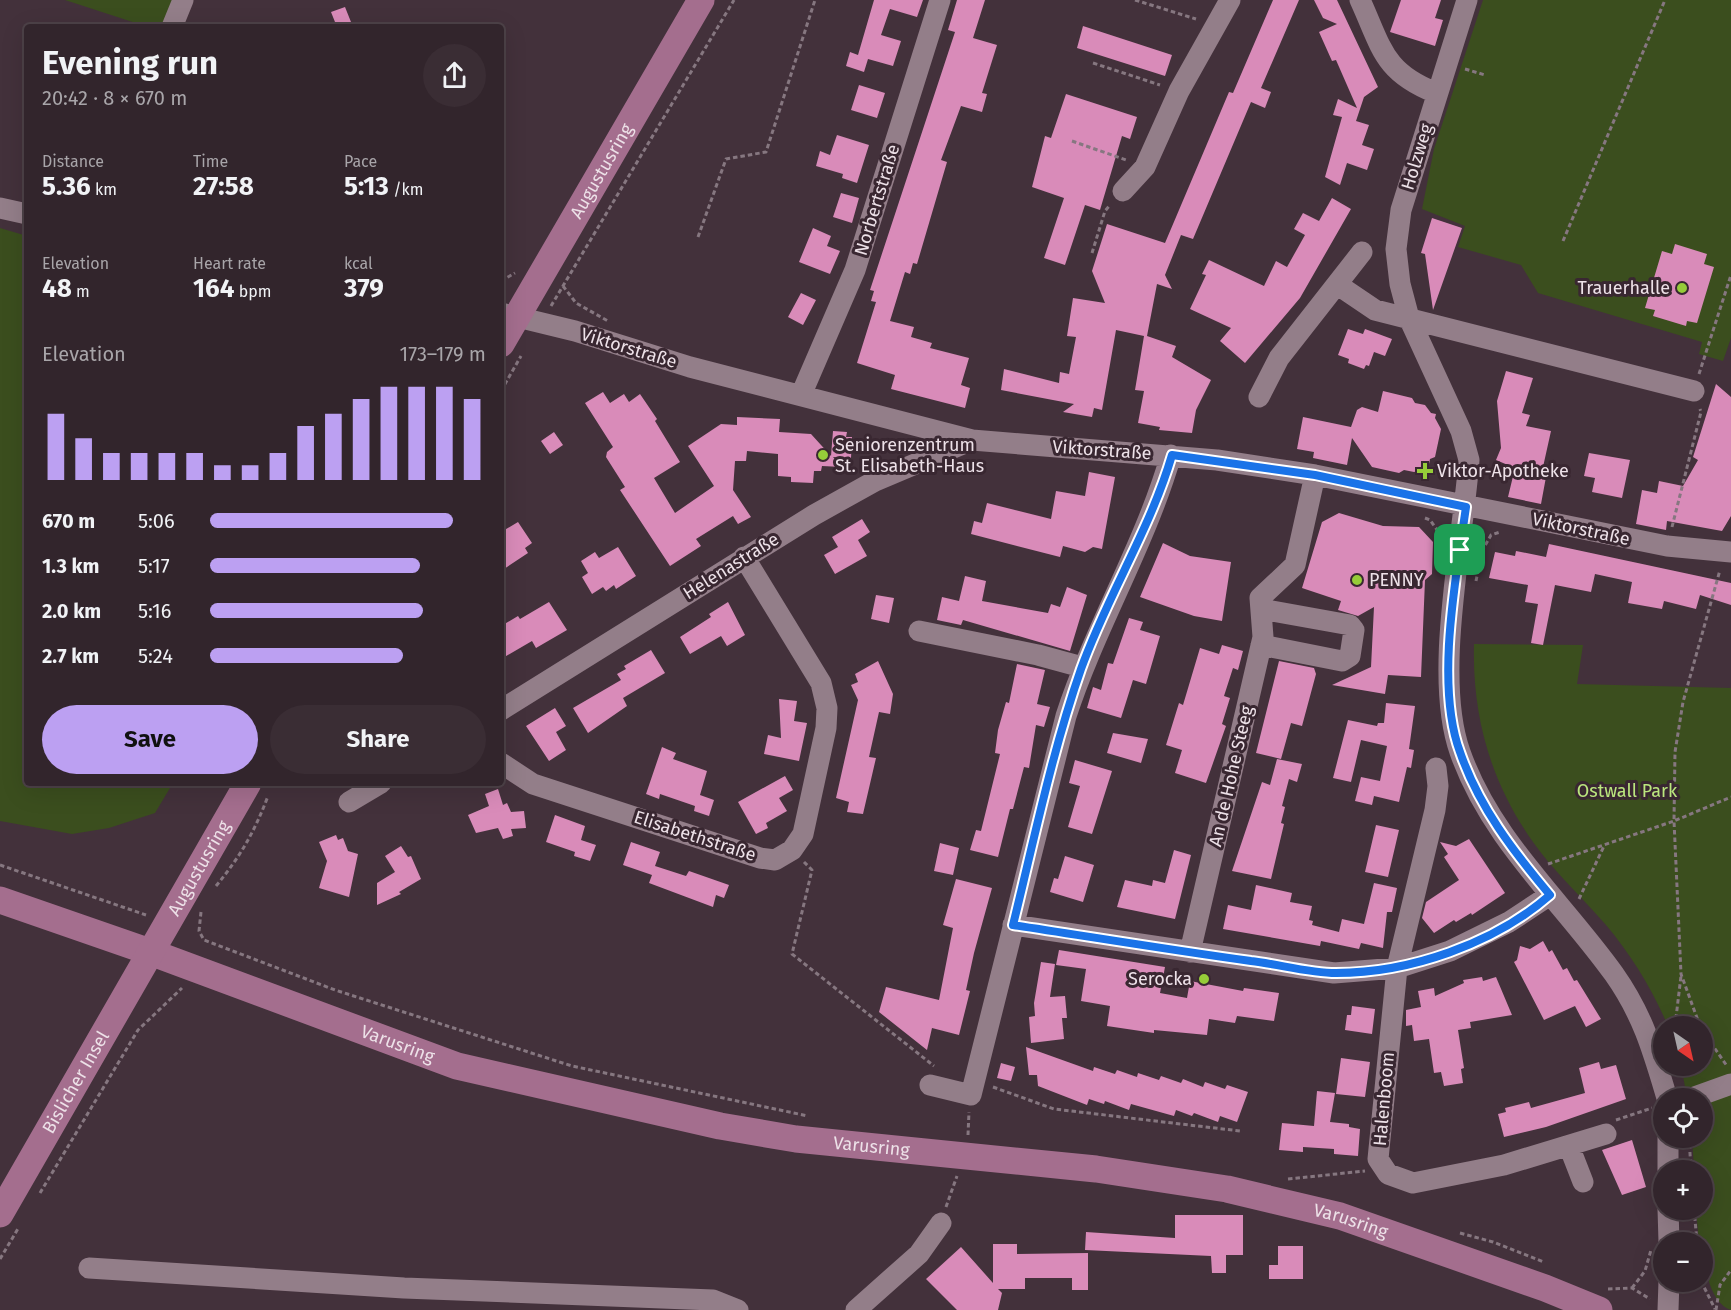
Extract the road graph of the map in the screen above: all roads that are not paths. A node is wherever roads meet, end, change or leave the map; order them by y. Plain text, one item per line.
1 (183, 0) edge
2 (701, 0) edge
3 (940, 0) edge
4 (1230, 0) edge
5 (1360, 0) edge
6 (1467, 0) edge
7 (173, 24) edge
8 (1436, 93) junction
9 (1123, 191) road end
10 (0, 208) edge
11 (24, 213) edge
12 (1362, 252) dead end
13 (1338, 285) junction
14 (509, 315) edge
15 (1409, 318) junction
16 (504, 333) edge
17 (1694, 391) dead end
18 (801, 395) junction
19 (1259, 397) dead end
20 (972, 440) junction
21 (1172, 455) junction
22 (1315, 475) junction
23 (1466, 507) junction
24 (1730, 549) edge
25 (744, 557) junction
26 (1261, 603) junction
27 (919, 631) dead end
28 (1261, 645) junction
29 (1082, 667) junction
30 (504, 708) edge
31 (504, 765) edge
32 (1436, 768) dead end
33 (376, 786) edge
34 (258, 788) edge
35 (350, 802) dead end
36 (1550, 895) junction
37 (0, 900) edge
38 (1013, 925) junction
39 (150, 951) junction
40 (1190, 952) junction
41 (1397, 968) junction
42 (933, 1076) road end
43 (1729, 1076) edge
44 (1657, 1088) edge
45 (1709, 1088) edge
46 (1606, 1134) road end
47 (1569, 1146) junction
48 (1583, 1182) dead end
49 (12, 1217) edge
50 (941, 1223) dead end
51 (88, 1268) dead end
52 (1669, 1292) edge
53 (1603, 1295) edge
54 (738, 1310) edge
55 (856, 1310) edge
56 (1668, 1310) edge

1 - 7 street
2 - 14 main road, Augustusring
3 - 18 street, Norbertstraße
4 - 9 street
5 - 8 street
6 - 8 street, Holzweg
8 - 15 street, Holzweg
10 - 11 street
12 - 13 street
13 - 15 street
13 - 19 street
14 - 16 main road, Augustusring
14 - 18 street, Viktorstraße
15 - 17 street
15 - 23 street, Holzweg
18 - 20 street, Viktorstraße
20 - 21 street, Viktorstraße
20 - 25 street, Helenastraße
21 - 22 street, Viktorstraße
21 - 29 street
22 - 23 street, Viktorstraße
22 - 26 street
23 - 24 street, Viktorstraße
23 - 36 street, Holzweg
25 - 30 street, Helenastraße
25 - 31 street, Elisabethstraße
26 - 28 street, An de Hohe Steeg
26 - 28 street
27 - 29 street
28 - 40 street, An de Hohe Steeg
29 - 38 street
32 - 41 street, Halenboom
33 - 35 street
34 - 39 main road, Augustusring
36 - 41 street
36 - 44 street, Holzweg
37 - 39 main road, Varusring
38 - 40 street
38 - 42 street
39 - 49 main road, Bislicher Insel
39 - 53 main road, Varusring
40 - 41 street
41 - 47 street, Halenboom
43 - 45 street
46 - 47 street, Halenboom
47 - 48 street
50 - 55 street
51 - 54 street
52 - 56 street

